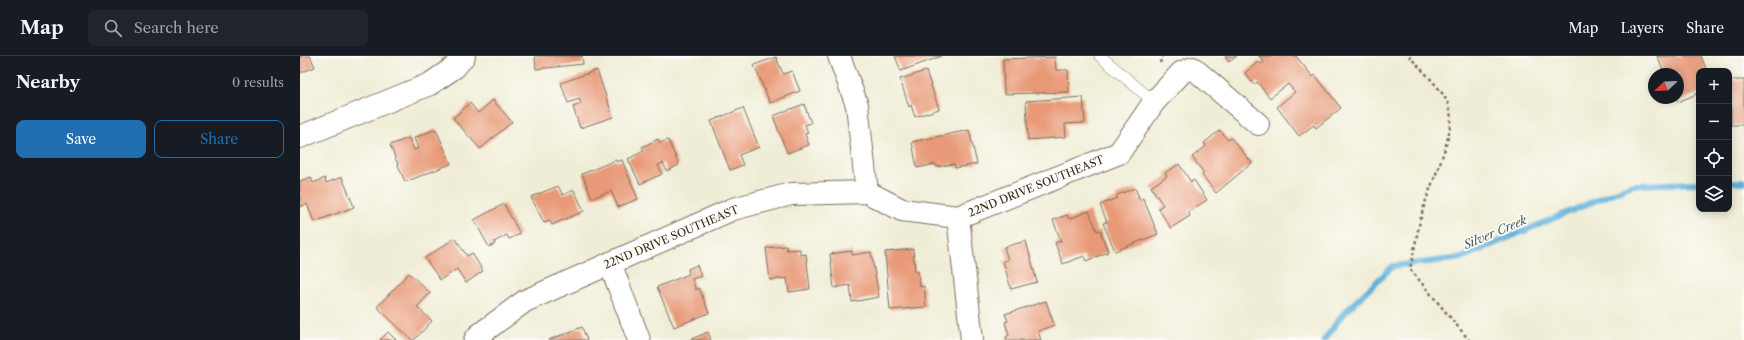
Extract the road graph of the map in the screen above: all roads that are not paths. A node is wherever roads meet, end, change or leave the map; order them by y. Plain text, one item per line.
1 (464, 56) edge
2 (839, 56) edge
3 (1100, 56) edge
4 (1154, 102) junction
5 (1258, 124) dead end
6 (300, 136) edge
7 (867, 192) junction
8 (958, 218) junction
9 (610, 262) junction
10 (475, 340) edge
11 (639, 340) edge
12 (972, 340) edge

1 - 6 street
2 - 7 street
3 - 4 lane
4 - 5 street, 22ND DRIVE SOUTHEAST
4 - 8 street, 22ND DRIVE SOUTHEAST
7 - 8 street, 22ND DRIVE SOUTHEAST
7 - 9 street, 22ND DRIVE SOUTHEAST
8 - 12 street
9 - 10 street, 22ND DRIVE SOUTHEAST
9 - 11 street

